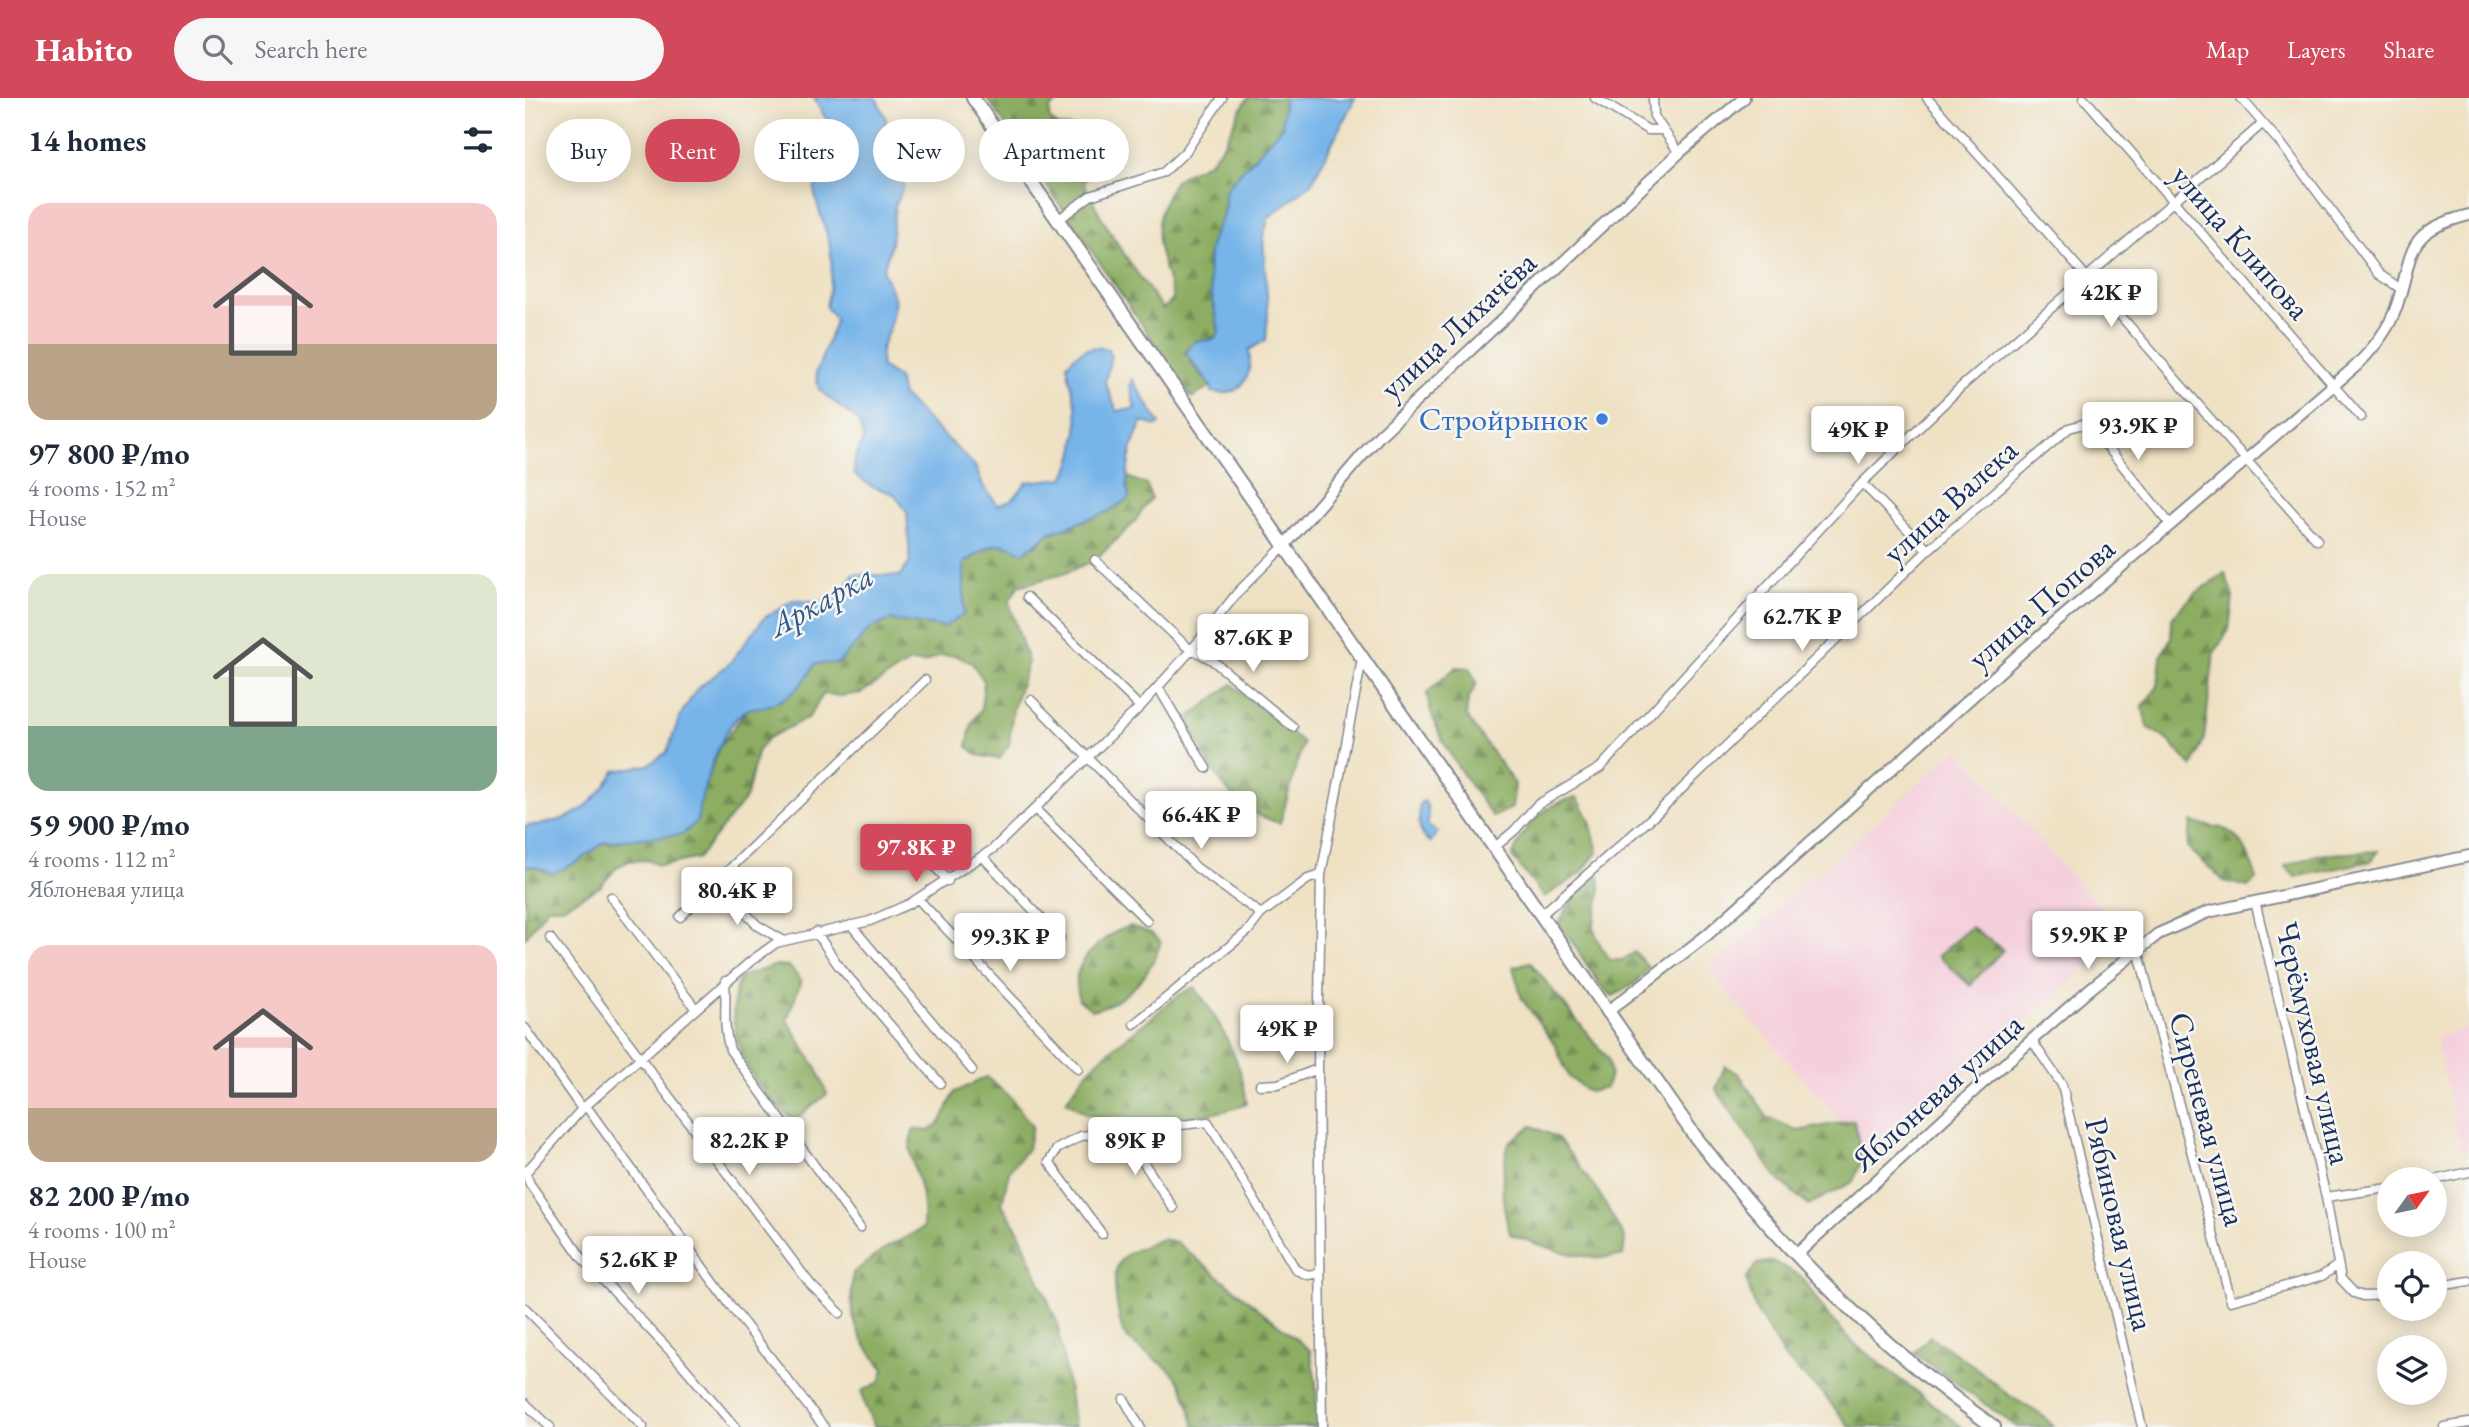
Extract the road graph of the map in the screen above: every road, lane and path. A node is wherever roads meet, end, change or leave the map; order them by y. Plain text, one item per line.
1 (973, 98) edge
2 (1222, 98) edge
3 (1595, 98) edge
4 (1653, 98) edge
5 (1744, 98) edge
6 (1927, 98) edge
7 (2084, 98) edge
8 (2241, 98) edge
9 (2262, 124) junction
10 (1661, 130) junction
11 (1679, 153) junction
12 (2172, 201) junction
13 (2469, 215) edge
14 (1058, 220) junction
15 (2086, 278) junction
16 (2401, 289) junction
17 (2333, 384) junction
18 (2361, 417) dead end
19 (2245, 460) junction
20 (1862, 483) junction
21 (2171, 525) junction
22 (2316, 540) dead end
23 (1284, 546) junction
24 (1928, 551) junction
25 (1095, 561) dead end
26 (1027, 597) dead end
27 (1193, 648) junction
28 (1362, 659) junction
29 (925, 680) dead end
30 (1158, 688) junction
31 (1031, 700) dead end
32 (1140, 707) junction
33 (1293, 727) dead end
34 (1089, 757) junction
35 (1206, 768) dead end
36 (1035, 809) junction
37 (901, 829) dead end
38 (1494, 848) junction
39 (982, 856) junction
40 (2469, 856) edge
41 (1321, 875) junction
42 (948, 881) junction
43 (716, 882) junction
44 (611, 897) dead end
45 (918, 899) junction
46 (2255, 901) junction
47 (1262, 914) junction
48 (1541, 915) junction
49 (680, 917) dead end
50 (1146, 921) dead end
51 (851, 925) junction
52 (816, 932) junction
53 (550, 938) dead end
54 (1060, 938) dead end
55 (784, 941) junction
56 (2138, 950) junction
57 (725, 981) junction
58 (695, 1008) junction
59 (1607, 1012) junction
60 (1134, 1024) dead end
61 (525, 1028) edge
62 (2032, 1041) junction
63 (641, 1056) junction
64 (1078, 1069) dead end
65 (1318, 1069) junction
66 (972, 1070) dead end
67 (940, 1083) dead end
68 (1260, 1085) dead end
69 (584, 1107) junction
70 (1126, 1130) junction
71 (2469, 1172) edge
72 (525, 1173) edge
73 (2447, 1177) edge
74 (2377, 1190) edge
75 (2326, 1197) junction
76 (1173, 1208) dead end
77 (860, 1228) dead end
78 (1102, 1234) dead end
79 (1796, 1255) junction
80 (2338, 1265) junction
81 (1320, 1273) junction
82 (2469, 1281) edge
83 (2447, 1285) edge
84 (2377, 1294) edge
85 (525, 1308) edge
86 (840, 1313) dead end
87 (1124, 1399) dead end
88 (525, 1403) edge
89 (2469, 1423) edge
90 (549, 1427) edge
91 (643, 1427) edge
92 (735, 1427) edge
93 (824, 1427) edge
94 (1140, 1427) edge
95 (1322, 1427) edge
96 (1994, 1427) edge
97 (2142, 1427) edge
98 (2444, 1427) edge

1 - 14 main road
2 - 14 street
3 - 10 street
4 - 10 street
5 - 11 street, улица Лихачёва
6 - 15 street
7 - 12 street, улица Клипова
8 - 9 street
9 - 12 street
9 - 16 street
10 - 11 street
11 - 23 street, улица Лихачёва
12 - 15 street
12 - 17 street, улица Клипова
13 - 16 street, улица Попова
14 - 23 main road
15 - 19 street
15 - 20 street
16 - 17 street, улица Попова
17 - 18 street, улица Клипова
17 - 19 street, улица Попова
19 - 21 street, улица Попова
19 - 22 street
20 - 24 street
20 - 38 street
21 - 24 street, улица Валека
21 - 59 street, улица Попова
23 - 27 street
23 - 28 main road
24 - 48 street, улица Валека
25 - 27 street
26 - 32 street
27 - 30 street
27 - 33 street
28 - 38 main road
28 - 41 street
29 - 43 street
30 - 32 street
30 - 35 street
31 - 34 street
32 - 34 street
34 - 36 street
34 - 47 street
36 - 39 street
36 - 50 street
37 - 42 street
38 - 48 main road
39 - 42 street
39 - 54 street
40 - 46 street, Яблоневая улица
41 - 47 street
41 - 65 street
42 - 45 street
43 - 49 street
43 - 55 street
44 - 58 street
45 - 51 street
45 - 64 street
46 - 56 street, Яблоневая улица
46 - 75 street, Черёмуховая улица
47 - 60 street
48 - 59 main road
51 - 52 street
51 - 66 street
52 - 55 street
52 - 67 street
53 - 63 street
55 - 57 street
56 - 62 street, Яблоневая улица
56 - 80 street, Сиреневая улица
57 - 58 street
57 - 77 street
58 - 63 street
59 - 79 main road
61 - 69 street
62 - 79 street, Яблоневая улица
62 - 97 street, Рябиновая улица
63 - 69 street
63 - 86 street
65 - 68 street
65 - 81 street
69 - 72 street
69 - 93 street
70 - 76 street
70 - 78 street
70 - 81 street
71 - 73 street
72 - 92 street
74 - 75 street, Черёмуховая улица
75 - 80 street, Черёмуховая улица
79 - 96 main road
80 - 84 street, Черёмуховая улица
81 - 95 street
82 - 83 street
85 - 91 street
87 - 94 street
88 - 90 street
89 - 98 street

